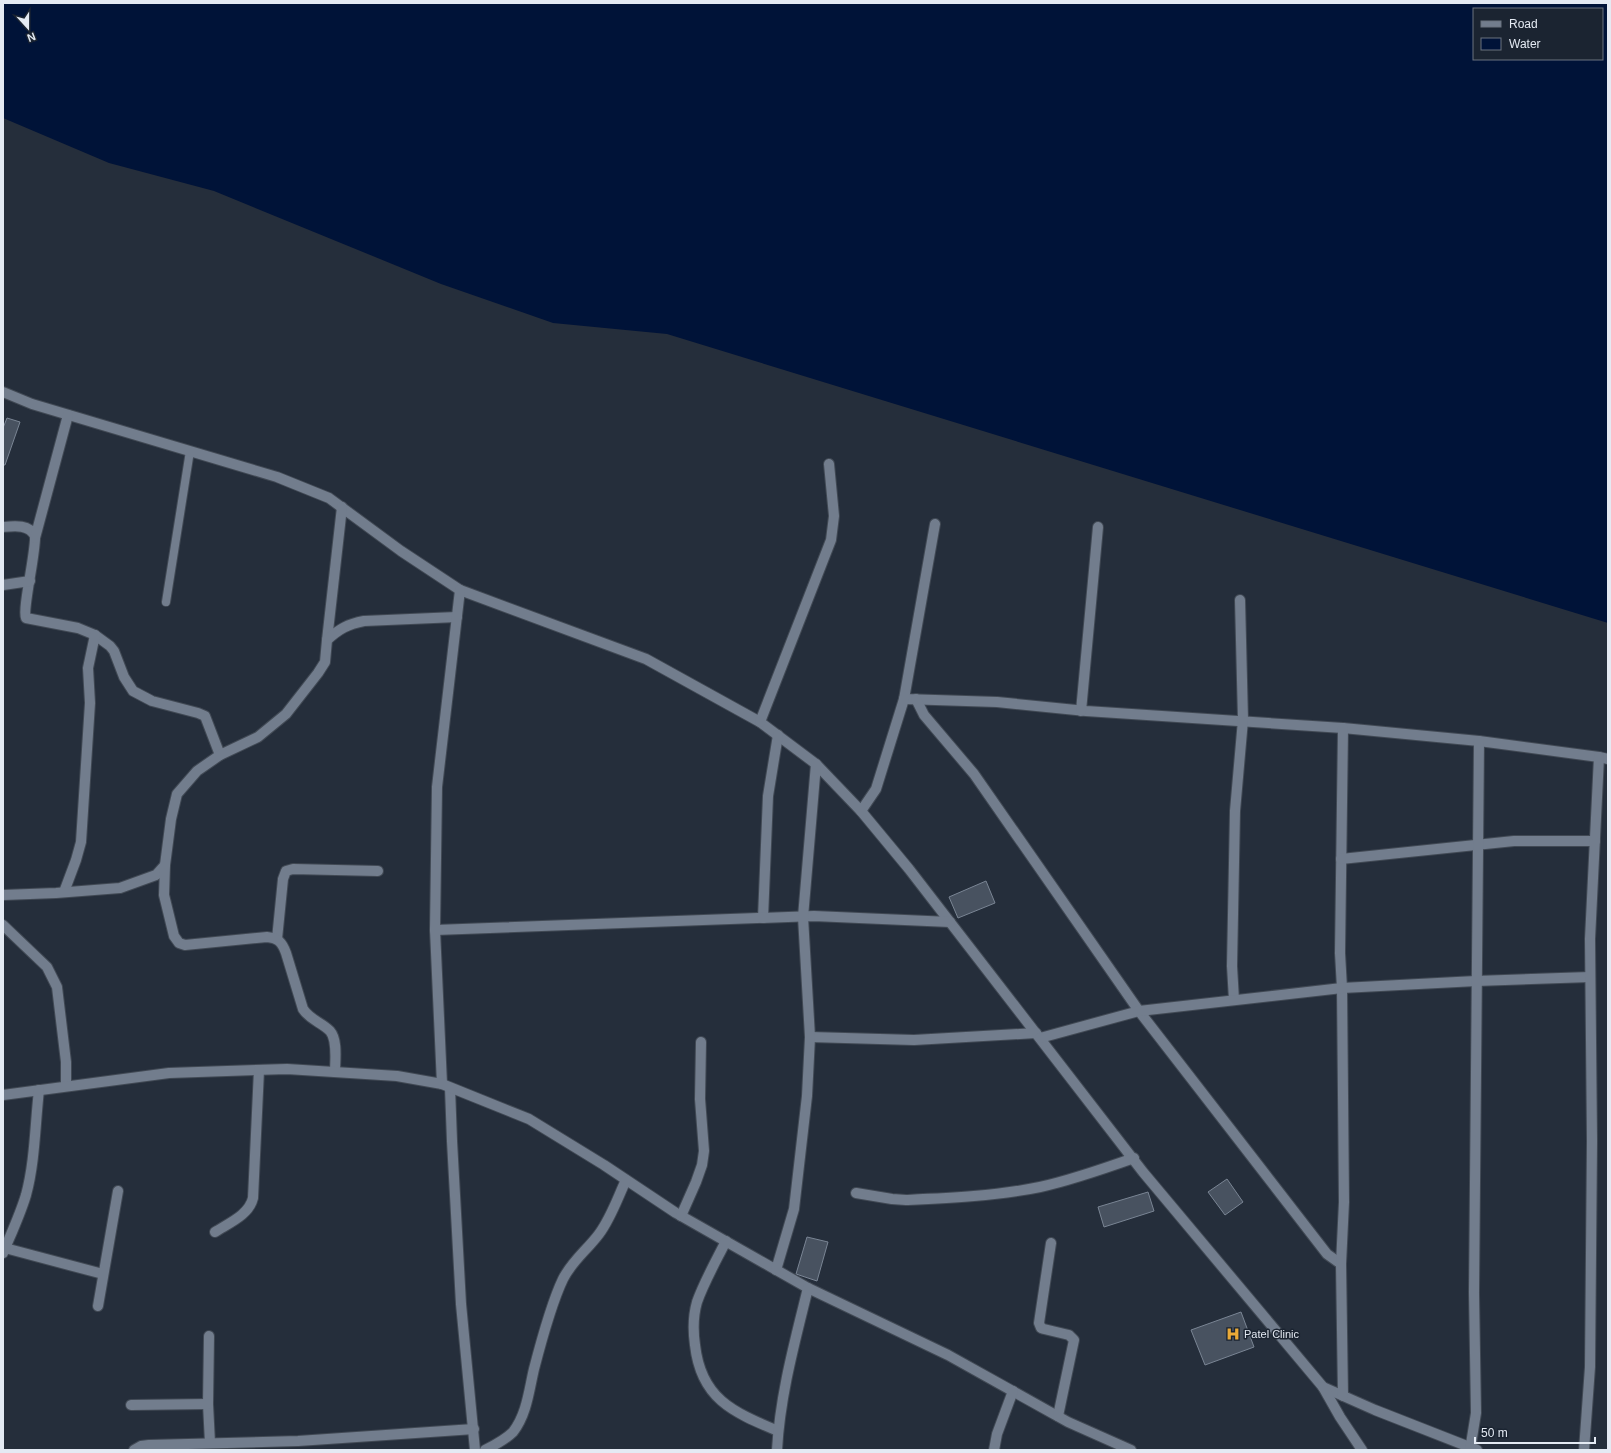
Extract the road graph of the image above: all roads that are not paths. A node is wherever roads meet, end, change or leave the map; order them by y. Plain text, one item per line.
1 (3, 392) edge
2 (68, 415) junction
3 (190, 451) junction
4 (829, 464) dead end
5 (342, 507) junction
6 (935, 524) dead end
7 (3, 526) edge
8 (1098, 527) dead end
9 (35, 538) junction
10 (30, 581) junction
11 (3, 585) edge
12 (460, 590) junction
13 (1240, 600) dead end
14 (166, 602) dead end
15 (457, 617) junction
16 (95, 635) junction
17 (327, 640) junction
18 (904, 699) junction
19 (916, 699) junction
20 (1081, 711) junction
21 (1243, 720) junction
22 (760, 722) junction
23 (1343, 728) junction
24 (778, 735) junction
25 (1479, 741) junction
26 (220, 755) junction
27 (1604, 758) edge
28 (816, 764) junction
29 (861, 812) junction
30 (1595, 841) junction
31 (1478, 846) junction
32 (1341, 859) junction
33 (165, 865) junction
34 (378, 871) dead end
35 (64, 892) junction
36 (3, 895) edge
37 (803, 916) junction
38 (763, 918) junction
39 (950, 922) junction
40 (3, 925) edge
41 (435, 930) junction
42 (277, 939) junction
43 (1590, 978) junction
44 (1476, 981) junction
45 (1342, 988) junction
46 (1234, 1000) junction
47 (1139, 1011) junction
48 (1038, 1036) junction
49 (810, 1037) junction
50 (701, 1042) dead end
51 (259, 1070) junction
52 (335, 1072) junction
53 (66, 1086) junction
54 (446, 1086) junction
55 (39, 1090) junction
56 (3, 1094) edge
57 (1134, 1158) junction
58 (626, 1180) junction
59 (118, 1191) dead end
60 (856, 1193) dead end
61 (681, 1216) junction
62 (215, 1232) dead end
63 (726, 1241) junction
64 (1051, 1243) dead end
65 (4, 1250) edge
66 (1341, 1264) junction
67 (776, 1270) junction
68 (103, 1274) junction
69 (808, 1288) junction
70 (98, 1306) dead end
71 (210, 1336) dead end
72 (1323, 1387) junction
73 (1013, 1391) junction
74 (1343, 1396) junction
75 (208, 1404) junction
76 (131, 1405) dead end
77 (1058, 1416) junction
78 (474, 1429) junction
79 (778, 1431) junction
80 (210, 1443) junction
81 (1472, 1449) edge
82 (134, 1450) edge
83 (476, 1450) edge
84 (485, 1450) edge
85 (777, 1450) edge
86 (994, 1450) edge
87 (1131, 1450) edge
88 (1362, 1450) edge
89 (1584, 1450) edge

1 - 2 street
2 - 3 street
2 - 9 street
3 - 5 street
3 - 14 lane
4 - 22 street
5 - 12 street
5 - 17 street
6 - 18 street
7 - 9 street
8 - 20 street
9 - 10 street
10 - 11 street
10 - 16 street
12 - 15 street
12 - 22 street
13 - 21 street
15 - 17 street
15 - 41 street
16 - 26 street
16 - 35 street
17 - 26 street
18 - 19 street
18 - 29 street
19 - 20 street
19 - 47 street
20 - 21 street
21 - 23 street
21 - 46 street
22 - 24 street
23 - 25 street
23 - 32 street
24 - 28 street
24 - 38 street
25 - 27 street
25 - 31 street
26 - 33 street
27 - 30 street
28 - 29 street
28 - 37 street
29 - 39 street
30 - 31 street
30 - 43 street
31 - 32 street
31 - 44 street
32 - 45 street
33 - 35 street
33 - 42 street
34 - 42 street
35 - 36 street
37 - 38 street
37 - 39 street
37 - 49 street
38 - 41 street
39 - 48 street
40 - 53 street
41 - 54 street
42 - 52 street
43 - 44 street
43 - 89 street
44 - 45 street
44 - 81 street
45 - 46 street
45 - 66 street
46 - 47 street
47 - 48 street
47 - 66 street
48 - 49 street
48 - 57 street
49 - 67 street
50 - 61 street
51 - 52 street
51 - 53 street
51 - 62 street
52 - 54 street
53 - 55 street
54 - 58 street
54 - 78 street
55 - 56 street
55 - 65 street
57 - 60 street
57 - 72 street
58 - 61 street
58 - 84 street
59 - 68 street
61 - 63 street
63 - 67 street
63 - 79 street
64 - 77 street
65 - 68 street
66 - 74 street
67 - 69 street
68 - 70 street
69 - 73 street
69 - 79 street
71 - 75 street
72 - 74 street
72 - 88 street
73 - 77 street
73 - 86 street
74 - 81 street
75 - 76 street
75 - 80 street
77 - 87 street
78 - 80 street
78 - 83 street
79 - 85 street
80 - 82 street

